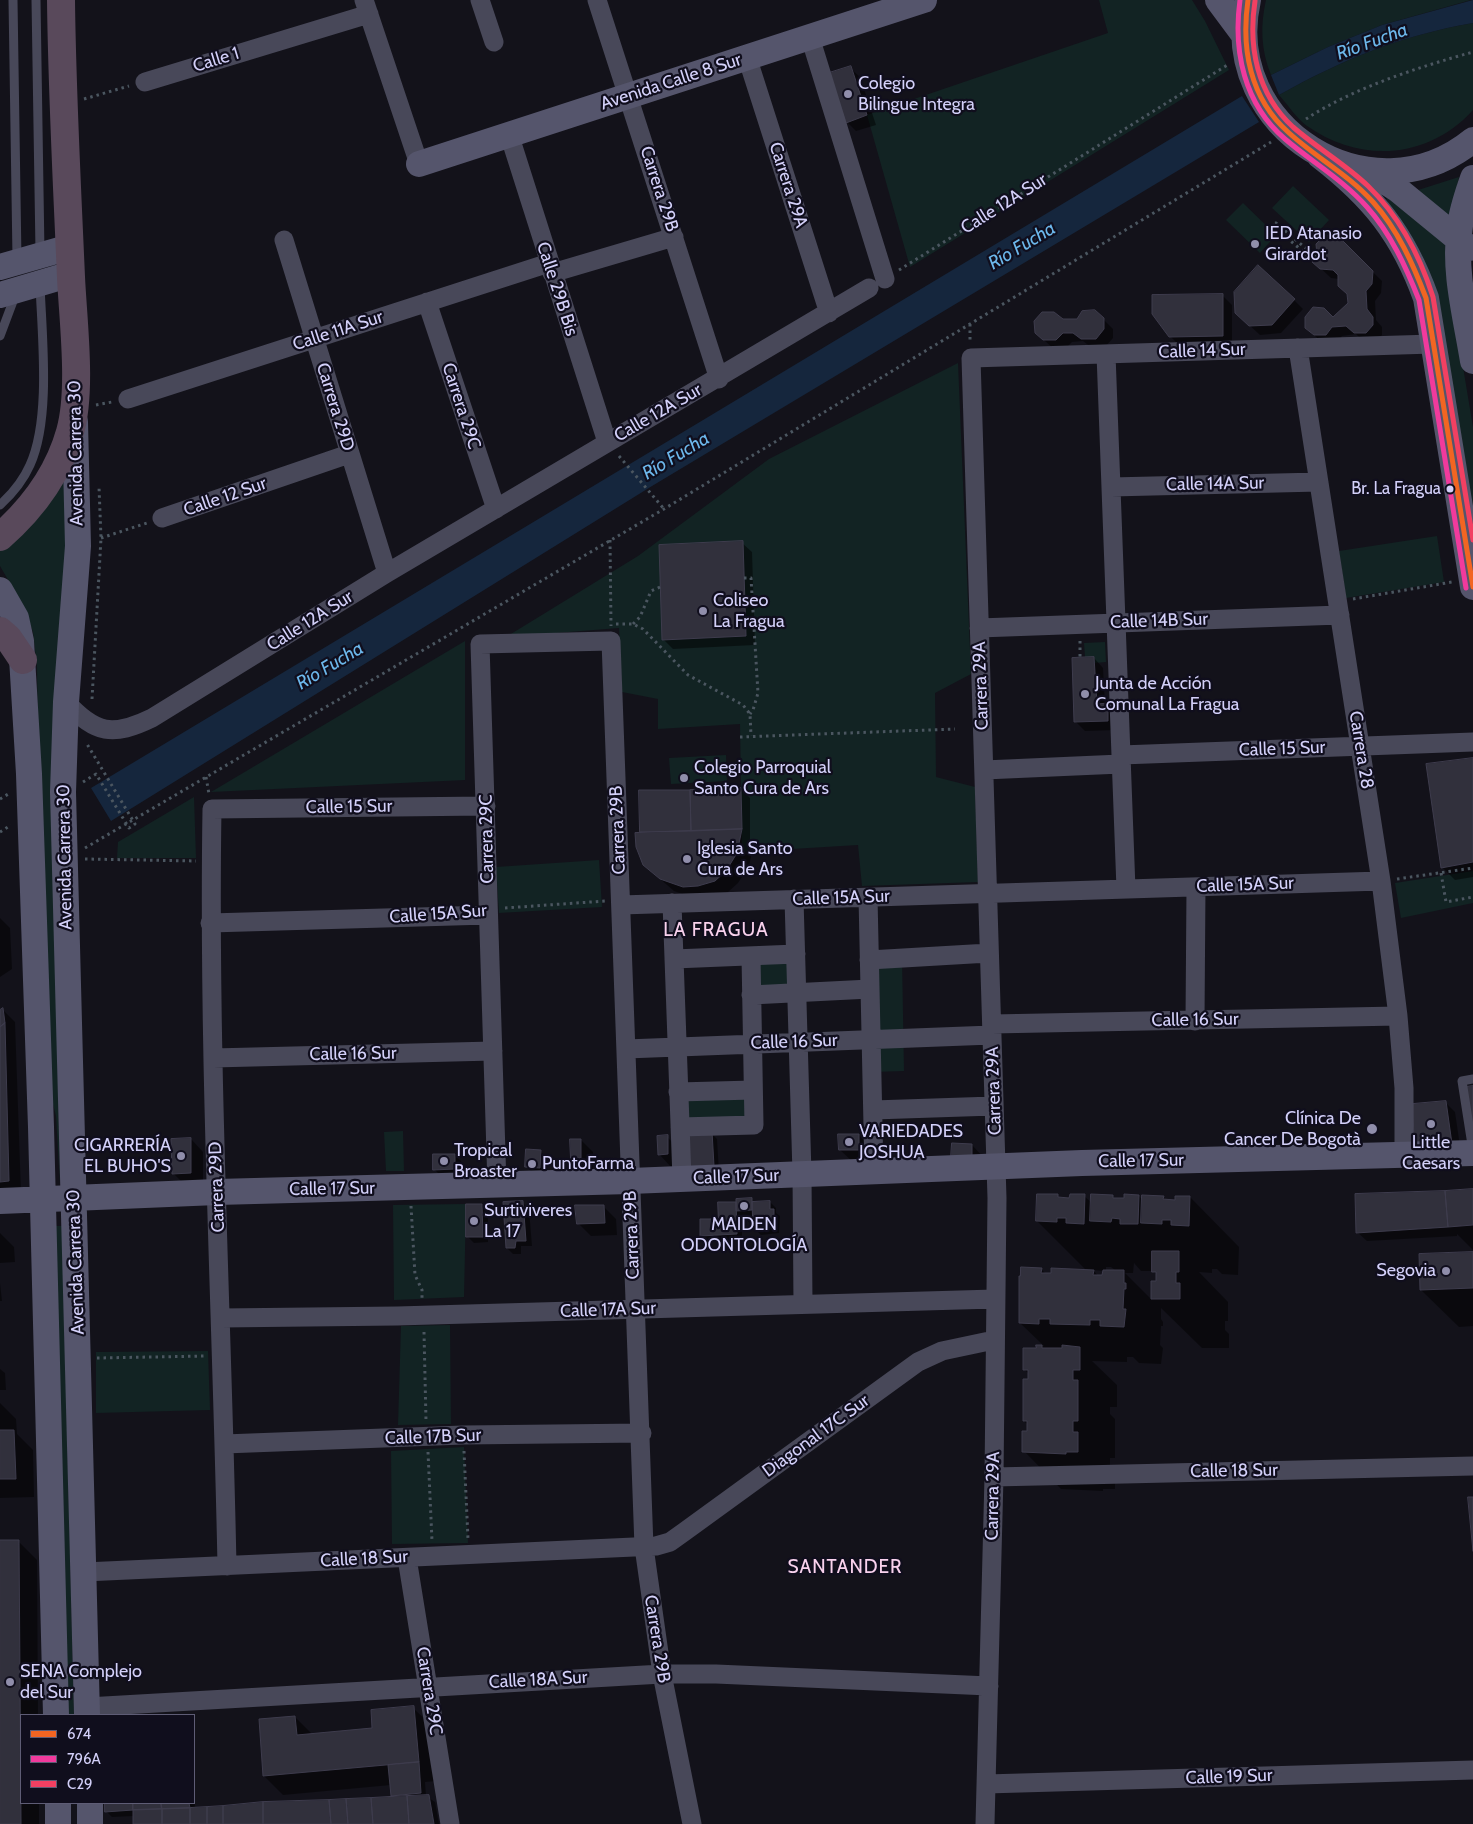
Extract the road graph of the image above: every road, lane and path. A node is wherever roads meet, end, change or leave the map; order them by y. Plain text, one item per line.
1 (13, 0) edge
2 (36, 0) edge
3 (61, 0) edge
4 (480, 0) edge
5 (596, 0) edge
6 (924, 0) edge
7 (1218, 0) edge
8 (1248, 0) edge
9 (367, 7) edge
10 (810, 37) junction
11 (494, 42) dead end
12 (1245, 44) junction
13 (1473, 52) edge
14 (747, 57) junction
15 (145, 82) joint
16 (629, 96) junction
17 (62, 105) junction
18 (1287, 132) junction
19 (510, 134) junction
20 (1473, 140) edge
21 (1320, 156) junction
22 (419, 164) joint
23 (1369, 171) junction
24 (1473, 178) edge
25 (674, 237) junction
26 (284, 240) dead end
27 (1466, 244) edge
28 (1314, 259) joint
29 (71, 261) junction
30 (550, 268) junction
31 (23, 275) edge
32 (885, 279) joint
33 (869, 288) dead end
34 (427, 302) junction
35 (829, 313) junction
36 (0, 336) edge
37 (314, 339) junction
38 (1433, 344) junction
39 (1298, 348) junction
40 (1106, 354) junction
41 (971, 358) joint
42 (1473, 361) edge
43 (719, 378) junction
44 (128, 399) dead end
45 (75, 409) junction
46 (607, 442) junction
47 (349, 454) junction
48 (627, 466) dead end
49 (1319, 482) junction
50 (1111, 487) junction
51 (0, 505) edge
52 (664, 508) junction
53 (496, 509) junction
54 (162, 518) joint
55 (0, 537) edge
56 (101, 538) dead end
57 (610, 540) junction
58 (387, 573) junction
59 (744, 578) dead end
60 (1472, 583) edge
61 (660, 586) dead end
62 (0, 590) edge
63 (1339, 609) junction
64 (1116, 623) junction
65 (633, 624) junction
66 (979, 628) junction
67 (0, 631) edge
68 (611, 633) junction
69 (1080, 636) dead end
70 (1080, 658) dead end
71 (23, 660) junction
72 (66, 702) junction
73 (750, 714) junction
74 (955, 729) dead end
75 (751, 736) junction
76 (740, 737) dead end
77 (1473, 742) edge
78 (87, 744) dead end
79 (1360, 746) junction
80 (1121, 760) junction
81 (100, 765) dead end
82 (984, 770) junction
83 (486, 806) junction
84 (212, 809) joint
85 (64, 860) junction
86 (211, 861) junction
87 (1473, 868) edge
88 (1441, 873) junction
89 (1381, 881) junction
90 (1196, 887) junction
91 (1126, 889) junction
92 (988, 894) junction
93 (868, 897) junction
94 (1473, 897) edge
95 (794, 899) junction
96 (672, 903) junction
97 (621, 905) junction
98 (488, 915) junction
99 (210, 923) junction
100 (989, 953) junction
101 (796, 954) junction
102 (751, 956) junction
103 (674, 960) junction
104 (869, 960) junction
105 (870, 989) junction
106 (797, 993) junction
107 (751, 995) junction
108 (1398, 1016) junction
109 (1195, 1021) junction
110 (992, 1029) junction
111 (871, 1039) junction
112 (798, 1042) junction
113 (752, 1044) junction
114 (677, 1047) junction
115 (626, 1049) junction
116 (492, 1051) junction
117 (213, 1058) junction
118 (1473, 1079) edge
119 (753, 1090) junction
120 (678, 1092) junction
121 (994, 1106) junction
122 (873, 1110) junction
123 (680, 1127) junction
124 (1472, 1146) edge
125 (1404, 1155) junction
126 (996, 1166) junction
127 (874, 1171) junction
128 (802, 1174) junction
129 (682, 1179) junction
130 (630, 1181) junction
131 (497, 1185) junction
132 (217, 1192) junction
133 (74, 1198) junction
134 (411, 1198) dead end
135 (43, 1200) junction
136 (0, 1201) edge
137 (995, 1299) junction
138 (803, 1304) junction
139 (635, 1309) junction
140 (423, 1315) junction
141 (221, 1318) junction
142 (994, 1340) junction
143 (210, 1356) dead end
144 (89, 1358) dead end
145 (642, 1433) junction
146 (463, 1435) junction
147 (427, 1437) junction
148 (224, 1444) junction
149 (1473, 1466) edge
150 (994, 1477) junction
151 (644, 1547) junction
152 (469, 1555) junction
153 (433, 1556) junction
154 (407, 1558) junction
155 (227, 1566) junction
156 (84, 1572) junction
157 (662, 1674) junction
158 (428, 1686) junction
159 (989, 1686) junction
160 (87, 1711) edge
161 (56, 1714) edge
162 (1473, 1770) edge
163 (986, 1784) junction
164 (58, 1804) edge
165 (90, 1804) edge
166 (58, 1824) edge
167 (90, 1824) edge
168 (450, 1824) edge
169 (692, 1824) edge
170 (985, 1824) edge

1 - 31 lane
2 - 31 lane
3 - 17 highway, Avenida Carrera 30
4 - 11 street
5 - 16 street, Carrera 29B
6 - 10 main road, Avenida Calle 8 Sur
7 - 12 main road
8 - 12 main road
9 - 15 street, Calle 1
9 - 22 street
10 - 14 main road, Avenida Calle 8 Sur
10 - 32 street
12 - 18 main road
12 - 32 path, Calle 12A Sur
13 - 18 path
14 - 16 main road, Avenida Calle 8 Sur
14 - 35 street, Carrera 29A
15 - 17 path
16 - 19 main road, Avenida Calle 8 Sur
16 - 25 street, Carrera 29B
17 - 29 highway, Avenida Carrera 30
18 - 21 main road
18 - 52 path
19 - 22 main road, Avenida Calle 8 Sur
19 - 30 street, Calle 29B Bis
20 - 23 main road
21 - 23 main road
21 - 38 main road
23 - 27 main road
24 - 27 main road
25 - 30 street, Calle 11A Sur
25 - 43 street, Carrera 29B
26 - 37 street, Carrera 29D
27 - 42 main road
28 - 28 path
29 - 31 main road
29 - 45 highway, Avenida Carrera 30
30 - 34 street, Calle 11A Sur
30 - 46 street, Calle 29B Bis
31 - 36 lane
31 - 51 lane
33 - 35 street, Calle 12A Sur
34 - 37 street, Calle 11A Sur
34 - 53 street, Carrera 29C
35 - 43 street, Calle 12A Sur
37 - 44 street, Calle 11A Sur
37 - 47 street, Carrera 29D
38 - 39 street, Calle 14 Sur
38 - 60 main road
39 - 40 street, Calle 14 Sur
39 - 49 street, Carrera 28
40 - 41 street, Calle 14 Sur
40 - 50 street
41 - 66 street, Carrera 29A
43 - 46 street, Calle 12A Sur
45 - 55 highway
45 - 72 main road, Avenida Carrera 30
46 - 53 street, Calle 12A Sur
47 - 54 street, Calle 12 Sur
47 - 58 street, Carrera 29D
48 - 52 path
49 - 50 street, Calle 14A Sur
49 - 63 street, Carrera 28
50 - 64 street
52 - 57 path
53 - 58 street, Calle 12A Sur
54 - 56 path, Calle 12 Sur
57 - 68 path
57 - 85 path
58 - 72 street, Calle 12A Sur
59 - 73 path
60 - 63 path
61 - 65 path
62 - 71 main road, Avenida Carrera 30
63 - 64 street, Calle 14B Sur
63 - 79 street, Carrera 28
64 - 66 street, Calle 14B Sur
64 - 80 street
65 - 68 path
65 - 73 path
66 - 82 street, Carrera 29A
67 - 71 highway
68 - 83 street, Carrera 29C
68 - 97 street, Carrera 29B
69 - 70 path
71 - 135 main road, Avenida Carrera 30
72 - 85 main road, Avenida Carrera 30
73 - 75 path
74 - 75 path
75 - 76 path
77 - 79 street, Calle 15 Sur
78 - 81 path
79 - 80 street, Calle 15 Sur
79 - 89 street, Carrera 28
80 - 82 street, Calle 15 Sur
80 - 91 street
82 - 92 street, Carrera 29A
83 - 84 street, Calle 15 Sur
83 - 98 street, Carrera 29C
84 - 86 street, Carrera 29D
85 - 86 path
85 - 133 main road, Avenida Carrera 30
86 - 99 street, Carrera 29D
87 - 88 path
88 - 89 path
88 - 94 path
89 - 90 street, Calle 15A Sur
89 - 108 street, Carrera 28
90 - 91 street, Calle 15A Sur
90 - 109 street
91 - 92 street, Calle 15A Sur
92 - 93 street, Calle 15A Sur
92 - 100 street, Carrera 29A
93 - 95 street, Calle 15A Sur
93 - 104 street
95 - 96 street, Calle 15A Sur
95 - 101 street
96 - 97 street, Calle 15A Sur
96 - 103 street
97 - 98 path, Calle 15A Sur
97 - 115 street, Carrera 29B
98 - 99 street, Calle 15A Sur
98 - 116 street, Carrera 29C
99 - 117 street, Carrera 29D
100 - 104 street
100 - 110 street, Carrera 29A
101 - 102 street
101 - 106 street
102 - 103 street
102 - 107 street
103 - 114 street
104 - 105 street
105 - 106 street
105 - 111 street
106 - 107 street
106 - 112 street
107 - 113 street
108 - 109 street, Calle 16 Sur
108 - 125 street, Carrera 28
109 - 110 street, Calle 16 Sur
110 - 111 street, Calle 16 Sur
110 - 121 street, Carrera 29A
111 - 112 street, Calle 16 Sur
111 - 122 street
112 - 113 street, Calle 16 Sur
112 - 128 street
113 - 114 street, Calle 16 Sur
113 - 119 street
114 - 115 street, Calle 16 Sur
114 - 120 street
115 - 130 street, Carrera 29B
116 - 117 street, Calle 16 Sur
116 - 131 street, Carrera 29C
117 - 132 street, Carrera 29D
118 - 124 lane
119 - 120 street
119 - 123 street
120 - 123 street
121 - 122 street
121 - 126 street, Carrera 29A
122 - 127 street
123 - 129 street
124 - 125 main road, Calle 17 Sur
125 - 126 main road, Calle 17 Sur
126 - 127 main road, Calle 17 Sur
126 - 137 street, Carrera 29A
127 - 128 main road, Calle 17 Sur
128 - 129 main road, Calle 17 Sur
128 - 138 street
129 - 130 main road, Calle 17 Sur
130 - 131 main road, Calle 17 Sur
130 - 139 street, Carrera 29B
131 - 132 main road, Calle 17 Sur
132 - 133 main road, Calle 17 Sur
132 - 141 street, Carrera 29D
133 - 135 main road, Calle 17 Sur
133 - 156 main road, Avenida Carrera 30
134 - 140 path
135 - 136 main road, Calle 17 Sur
135 - 161 main road, Avenida Carrera 30
137 - 138 street, Calle 17A Sur
137 - 142 street, Carrera 29A
138 - 139 street, Calle 17A Sur
139 - 140 street, Calle 17A Sur
139 - 145 street, Carrera 29B
140 - 141 street, Calle 17A Sur
140 - 147 path
141 - 148 street, Carrera 29D
142 - 150 street, Carrera 29A
142 - 151 street, Diagonal 17C Sur
143 - 144 path
145 - 146 street, Calle 17B Sur
145 - 151 street, Carrera 29B
146 - 147 street, Calle 17B Sur
146 - 152 path
147 - 148 street, Calle 17B Sur
147 - 153 path
148 - 155 street, Carrera 29D
149 - 150 street, Calle 18 Sur
150 - 159 street, Carrera 29A
151 - 152 street, Calle 18 Sur
151 - 157 street, Carrera 29B
152 - 153 street, Calle 18 Sur
153 - 154 street, Calle 18 Sur
154 - 155 street, Calle 18 Sur
154 - 158 street, Carrera 29C
155 - 156 street, Calle 18 Sur
156 - 160 main road, Avenida Carrera 30
157 - 158 street, Calle 18A Sur
157 - 159 street, Calle 18A Sur
157 - 169 street, Carrera 29B
158 - 160 street, Calle 18A Sur
158 - 168 street, Carrera 29C
159 - 163 street, Carrera 29A
162 - 163 street, Calle 19 Sur
163 - 170 street, Carrera 29A
164 - 166 main road
165 - 167 main road

